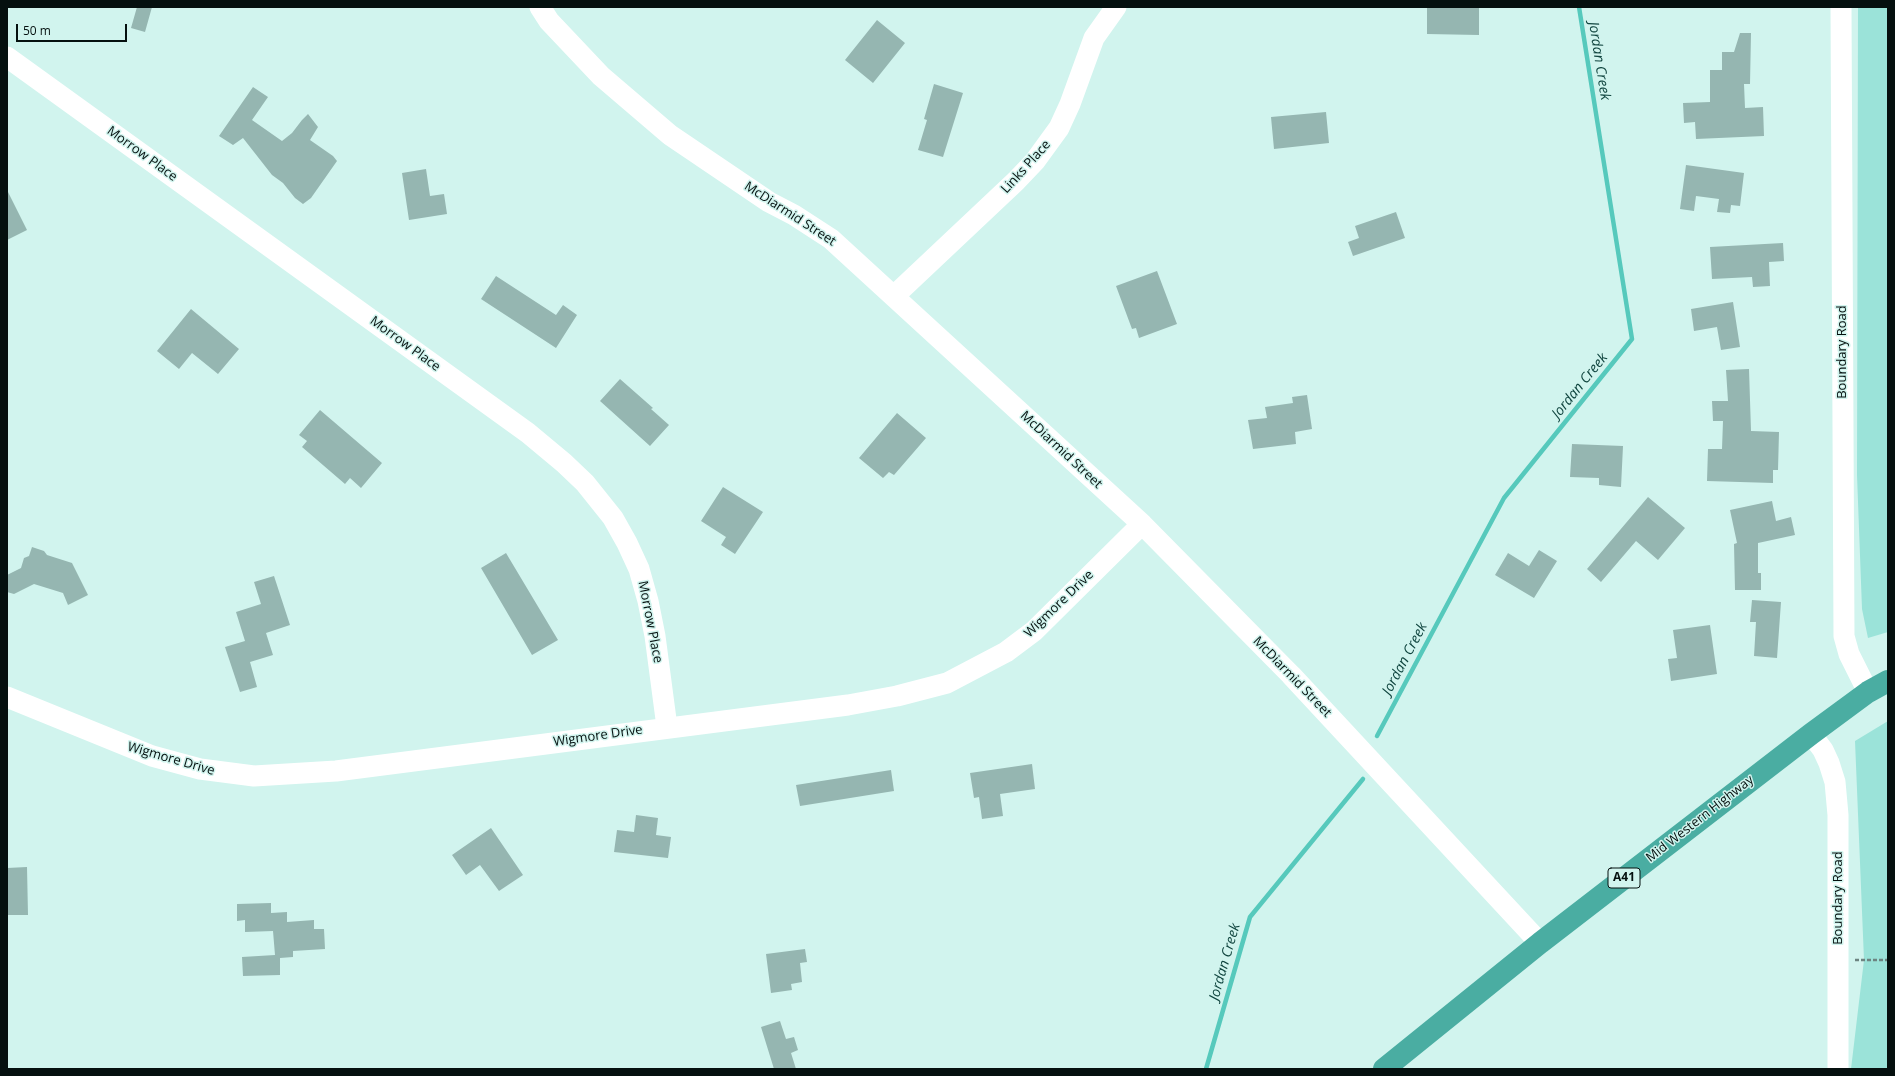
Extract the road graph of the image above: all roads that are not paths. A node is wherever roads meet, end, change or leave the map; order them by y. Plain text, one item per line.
1 (540, 7) edge
2 (1116, 7) edge
3 (1841, 7) edge
4 (7, 56) edge
5 (894, 296) junction
6 (1142, 524) junction
7 (1888, 681) edge
8 (1868, 692) junction
9 (7, 697) edge
10 (667, 727) junction
11 (1811, 734) junction
12 (1540, 943) junction
13 (1384, 1069) edge
14 (1838, 1069) edge

1 - 5 street, McDiarmid Street
2 - 5 street, Links Place
3 - 8 street, Boundary Road
4 - 10 street, Morrow Place
5 - 6 street, McDiarmid Street
6 - 10 street, Wigmore Drive
6 - 12 street, McDiarmid Street
7 - 8 highway, A41
8 - 11 highway, Mid Western Highway / A41
9 - 10 street, Wigmore Drive
11 - 12 highway, Mid Western Highway / A41
11 - 14 street, Boundary Road
12 - 13 highway, Mid Western Highway / A41

